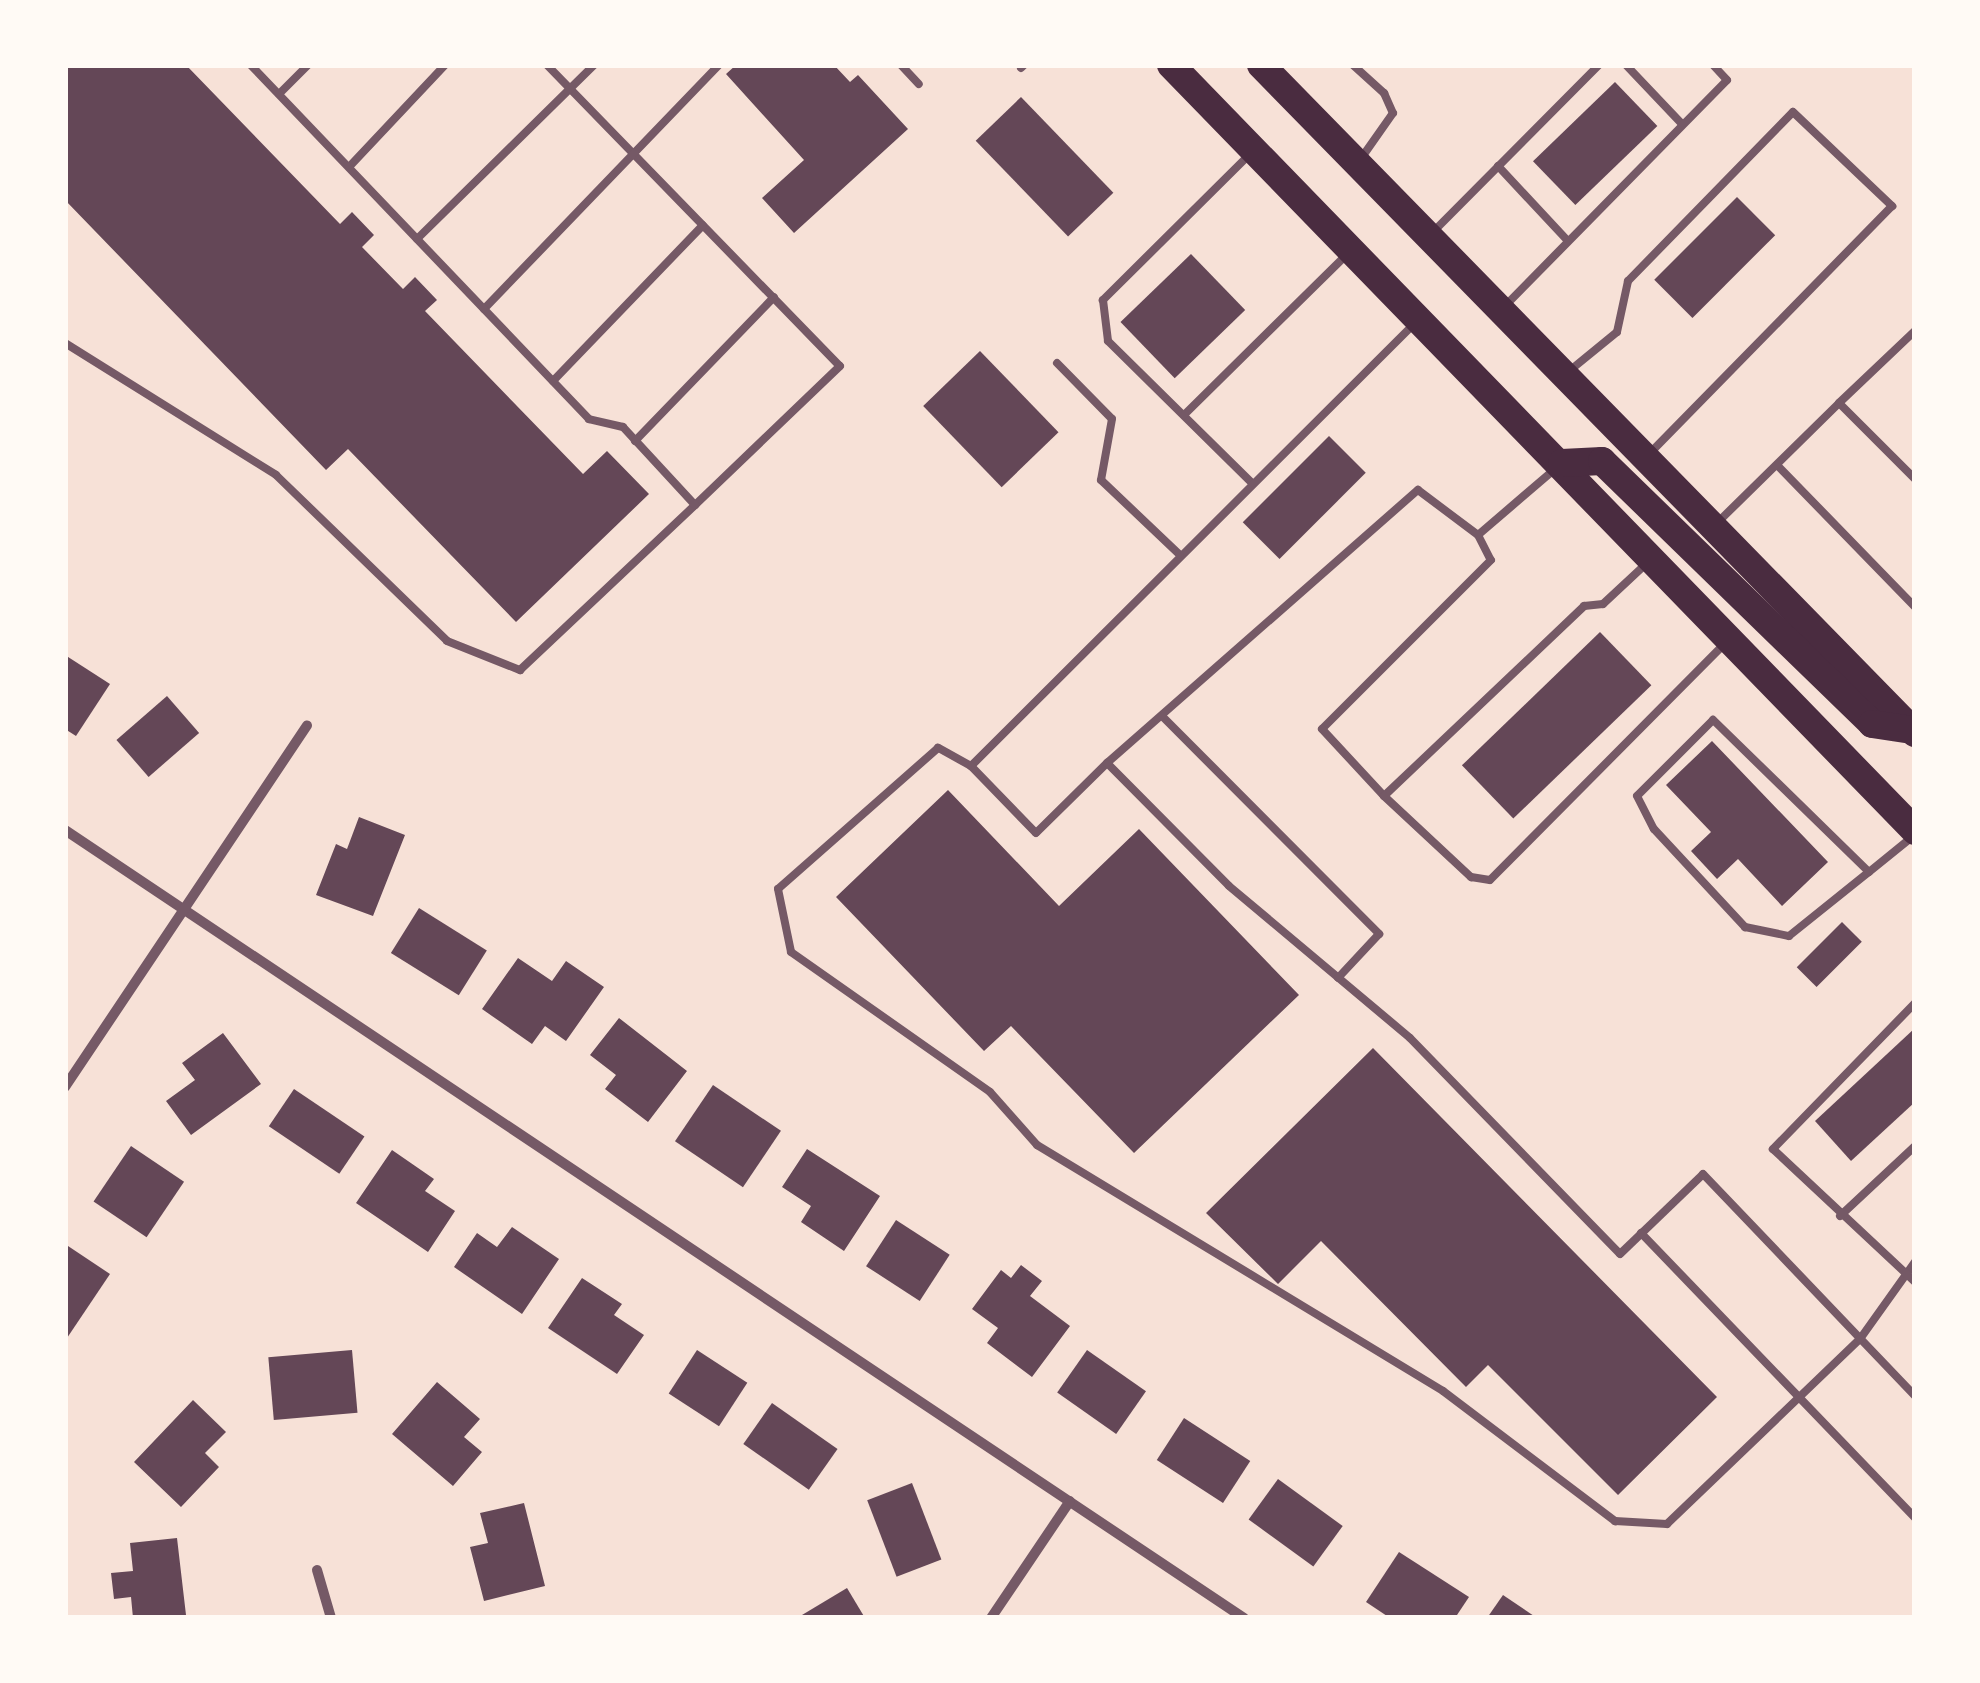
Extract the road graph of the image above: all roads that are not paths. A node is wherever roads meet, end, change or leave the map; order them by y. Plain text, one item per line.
1 (251, 65) edge
2 (308, 65) edge
3 (445, 65) edge
4 (548, 65) edge
5 (594, 65) edge
6 (719, 65) edge
7 (901, 65) edge
8 (1171, 65) edge
9 (1261, 65) edge
10 (1353, 65) edge
11 (1599, 65) edge
12 (1626, 65) edge
13 (1713, 65) edge
14 (919, 84) dead end
15 (570, 88) junction
16 (279, 94) junction
17 (1682, 124) junction
18 (1254, 150) junction
19 (634, 154) junction
20 (1358, 163) junction
21 (1498, 166) junction
22 (348, 167) junction
23 (704, 225) junction
24 (1428, 236) junction
25 (417, 239) junction
26 (1567, 240) junction
27 (1352, 249) junction
28 (774, 297) junction
29 (484, 309) junction
30 (1501, 310) junction
31 (1421, 318) junction
32 (1915, 331) edge
33 (65, 343) edge
34 (1057, 364) dead end
35 (1564, 375) junction
36 (553, 381) junction
37 (1839, 402) junction
38 (1184, 415) junction
39 (635, 441) junction
40 (1645, 458) junction
41 (1562, 463) junction
42 (1777, 465) junction
43 (1915, 479) edge
44 (1252, 483) junction
45 (695, 505) junction
46 (1712, 528) junction
47 (1478, 535) junction
48 (1179, 554) junction
49 (1654, 557) junction
50 (1915, 607) edge
51 (1731, 636) junction
52 (1164, 718) junction
53 (308, 726) dead end
54 (1914, 732) edge
55 (1107, 763) junction
56 (971, 766) junction
57 (1384, 796) junction
58 (65, 830) edge
59 (1915, 833) edge
60 (1870, 872) junction
61 (185, 911) junction
62 (1338, 978) junction
63 (1915, 1004) edge
64 (65, 1087) edge
65 (1915, 1146) edge
66 (1840, 1216) junction
67 (1641, 1233) junction
68 (1915, 1262) edge
69 (1904, 1273) junction
70 (1915, 1282) edge
71 (1860, 1340) junction
72 (1915, 1396) edge
73 (1799, 1398) junction
74 (1070, 1501) junction
75 (1915, 1518) edge
76 (317, 1570) dead end
77 (331, 1618) edge
78 (991, 1618) edge
79 (1244, 1618) edge

1 - 16 lane
2 - 16 lane
3 - 22 lane
4 - 15 lane
5 - 15 lane
6 - 19 lane
7 - 14 lane
8 - 18 highway
9 - 20 highway
10 - 20 lane
11 - 21 lane
12 - 17 lane
13 - 17 lane
15 - 19 lane
15 - 25 lane
16 - 22 lane
17 - 26 lane
18 - 27 highway
18 - 38 lane
19 - 23 lane
19 - 29 lane
20 - 24 highway
21 - 24 lane
21 - 26 lane
22 - 25 lane
23 - 28 lane
23 - 36 lane
24 - 30 highway
25 - 29 lane
26 - 30 lane
27 - 31 highway
27 - 38 lane
28 - 39 lane
28 - 45 lane
29 - 36 lane
30 - 35 highway
31 - 41 highway
31 - 44 lane
32 - 37 lane
33 - 45 lane
34 - 48 lane
35 - 40 highway
35 - 40 lane
36 - 39 lane
37 - 42 lane
37 - 43 lane
38 - 44 lane
39 - 45 lane
40 - 46 highway
41 - 47 lane
41 - 49 highway
41 - 54 highway
42 - 46 lane
42 - 50 lane
44 - 48 lane
46 - 54 highway
47 - 52 lane
47 - 57 lane
48 - 56 lane
49 - 51 highway
49 - 57 lane
51 - 57 lane
51 - 59 highway
52 - 55 lane
52 - 62 lane
53 - 61 street
55 - 56 lane
55 - 62 lane
56 - 73 lane
58 - 61 street
59 - 60 lane
60 - 60 lane
61 - 64 street
61 - 74 street
62 - 67 lane
63 - 66 lane
65 - 66 lane
66 - 69 lane
67 - 71 lane
67 - 73 lane
68 - 69 lane
69 - 70 lane
69 - 71 lane
71 - 72 lane
71 - 73 lane
73 - 75 lane
74 - 78 street
74 - 79 street
76 - 77 street

